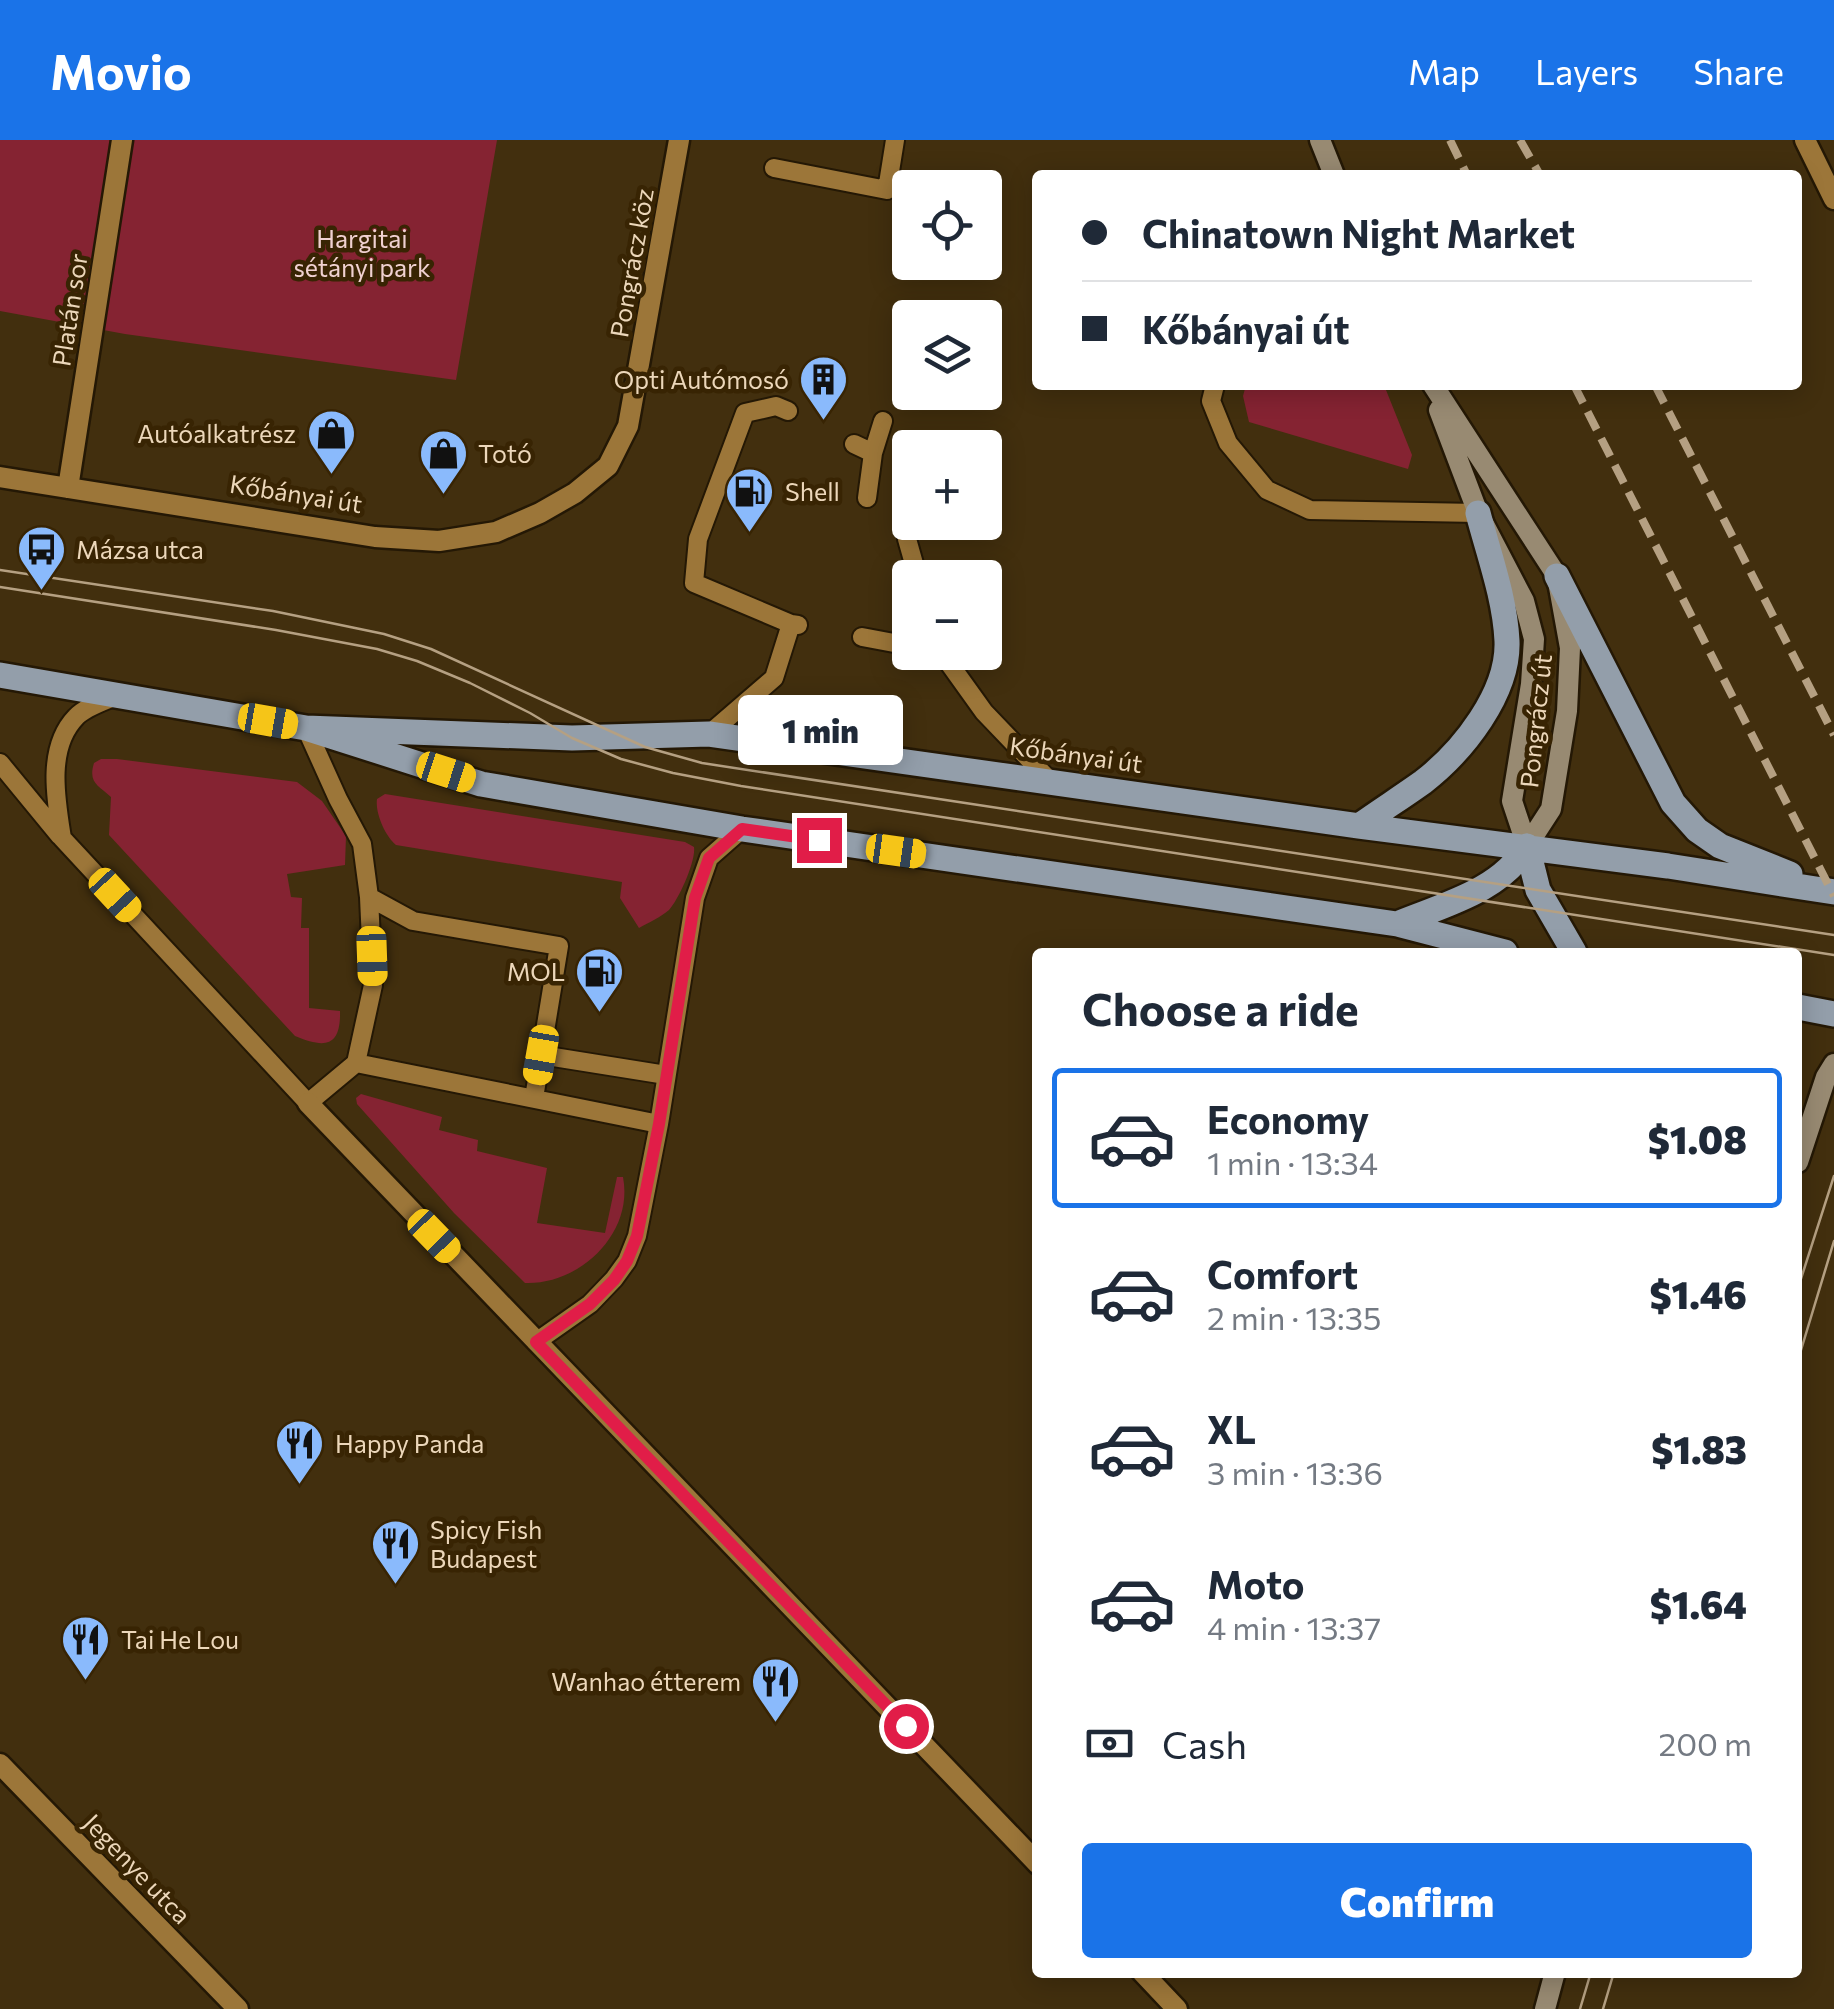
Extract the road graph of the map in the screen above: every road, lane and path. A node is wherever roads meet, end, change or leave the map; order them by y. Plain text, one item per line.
1 (122, 140) edge
2 (679, 140) edge
3 (896, 140) edge
4 (1320, 140) edge
5 (1805, 140) edge
6 (774, 168) dead end
7 (1328, 170) edge
8 (1834, 199) edge
9 (1214, 390) edge
10 (1433, 390) edge
11 (1434, 390) edge
12 (788, 412) dead end
13 (882, 421) dead end
14 (854, 444) dead end
15 (873, 453) junction
16 (0, 477) edge
17 (68, 488) junction
18 (575, 493) joint
19 (866, 498) dead end
20 (1478, 514) junction
21 (1558, 576) junction
22 (862, 637) dead end
23 (892, 643) edge
24 (954, 670) edge
25 (0, 674) edge
26 (118, 694) junction
27 (306, 728) junction
28 (709, 734) junction
29 (0, 763) edge
30 (1050, 782) junction
31 (1359, 826) junction
32 (742, 829) junction
33 (62, 838) junction
34 (1527, 846) junction
35 (1834, 891) edge
36 (369, 897) junction
37 (1397, 924) junction
38 (1490, 948) edge
39 (1572, 948) edge
40 (1802, 1008) edge
41 (1834, 1014) edge
42 (541, 1055) junction
43 (356, 1062) junction
44 (1834, 1064) edge
45 (666, 1075) junction
46 (534, 1098) junction
47 (308, 1103) junction
48 (659, 1124) junction
49 (1802, 1150) edge
50 (536, 1342) junction
51 (0, 1764) edge
52 (1032, 1858) edge
53 (1148, 1978) edge
54 (1554, 1978) edge
55 (238, 2009) edge
56 (1177, 2009) edge
57 (1545, 2009) edge

1 - 17 street, Platán sor
2 - 18 street, Pongrácz köz
3 - 6 lane
4 - 7 street
5 - 8 street
9 - 20 lane
10 - 20 street, Pongrácz út
11 - 21 street, Pongrácz út
12 - 28 lane
13 - 15 lane
14 - 15 lane
15 - 19 lane
16 - 17 street, Kőbányai út
17 - 18 street, Kőbányai út
20 - 31 main road
20 - 34 street, Pongrácz út
21 - 34 street, Pongrácz út
21 - 35 main road
22 - 23 lane
24 - 30 lane
25 - 26 main road, Kőbányai út
26 - 27 main road, Kőbányai út
26 - 33 lane
27 - 28 main road, Kőbányai út
27 - 32 main road, Kőbányai út
27 - 36 lane
28 - 30 main road, Kőbányai út
29 - 33 lane
30 - 31 main road, Kőbányai út
31 - 34 main road, Kőbányai út
32 - 37 main road, Kőbányai út
32 - 45 lane
33 - 47 lane
34 - 35 main road, Kőbányai út
34 - 37 main road
34 - 39 main road
36 - 42 lane
36 - 43 lane
37 - 38 main road, Kőbányai út
40 - 41 main road
42 - 45 lane
42 - 46 lane
43 - 46 lane
43 - 47 lane
44 - 49 street
45 - 48 lane
46 - 48 lane
47 - 50 street
48 - 50 lane
50 - 52 street
51 - 55 street, Jegenye utca
53 - 56 street
54 - 57 street

